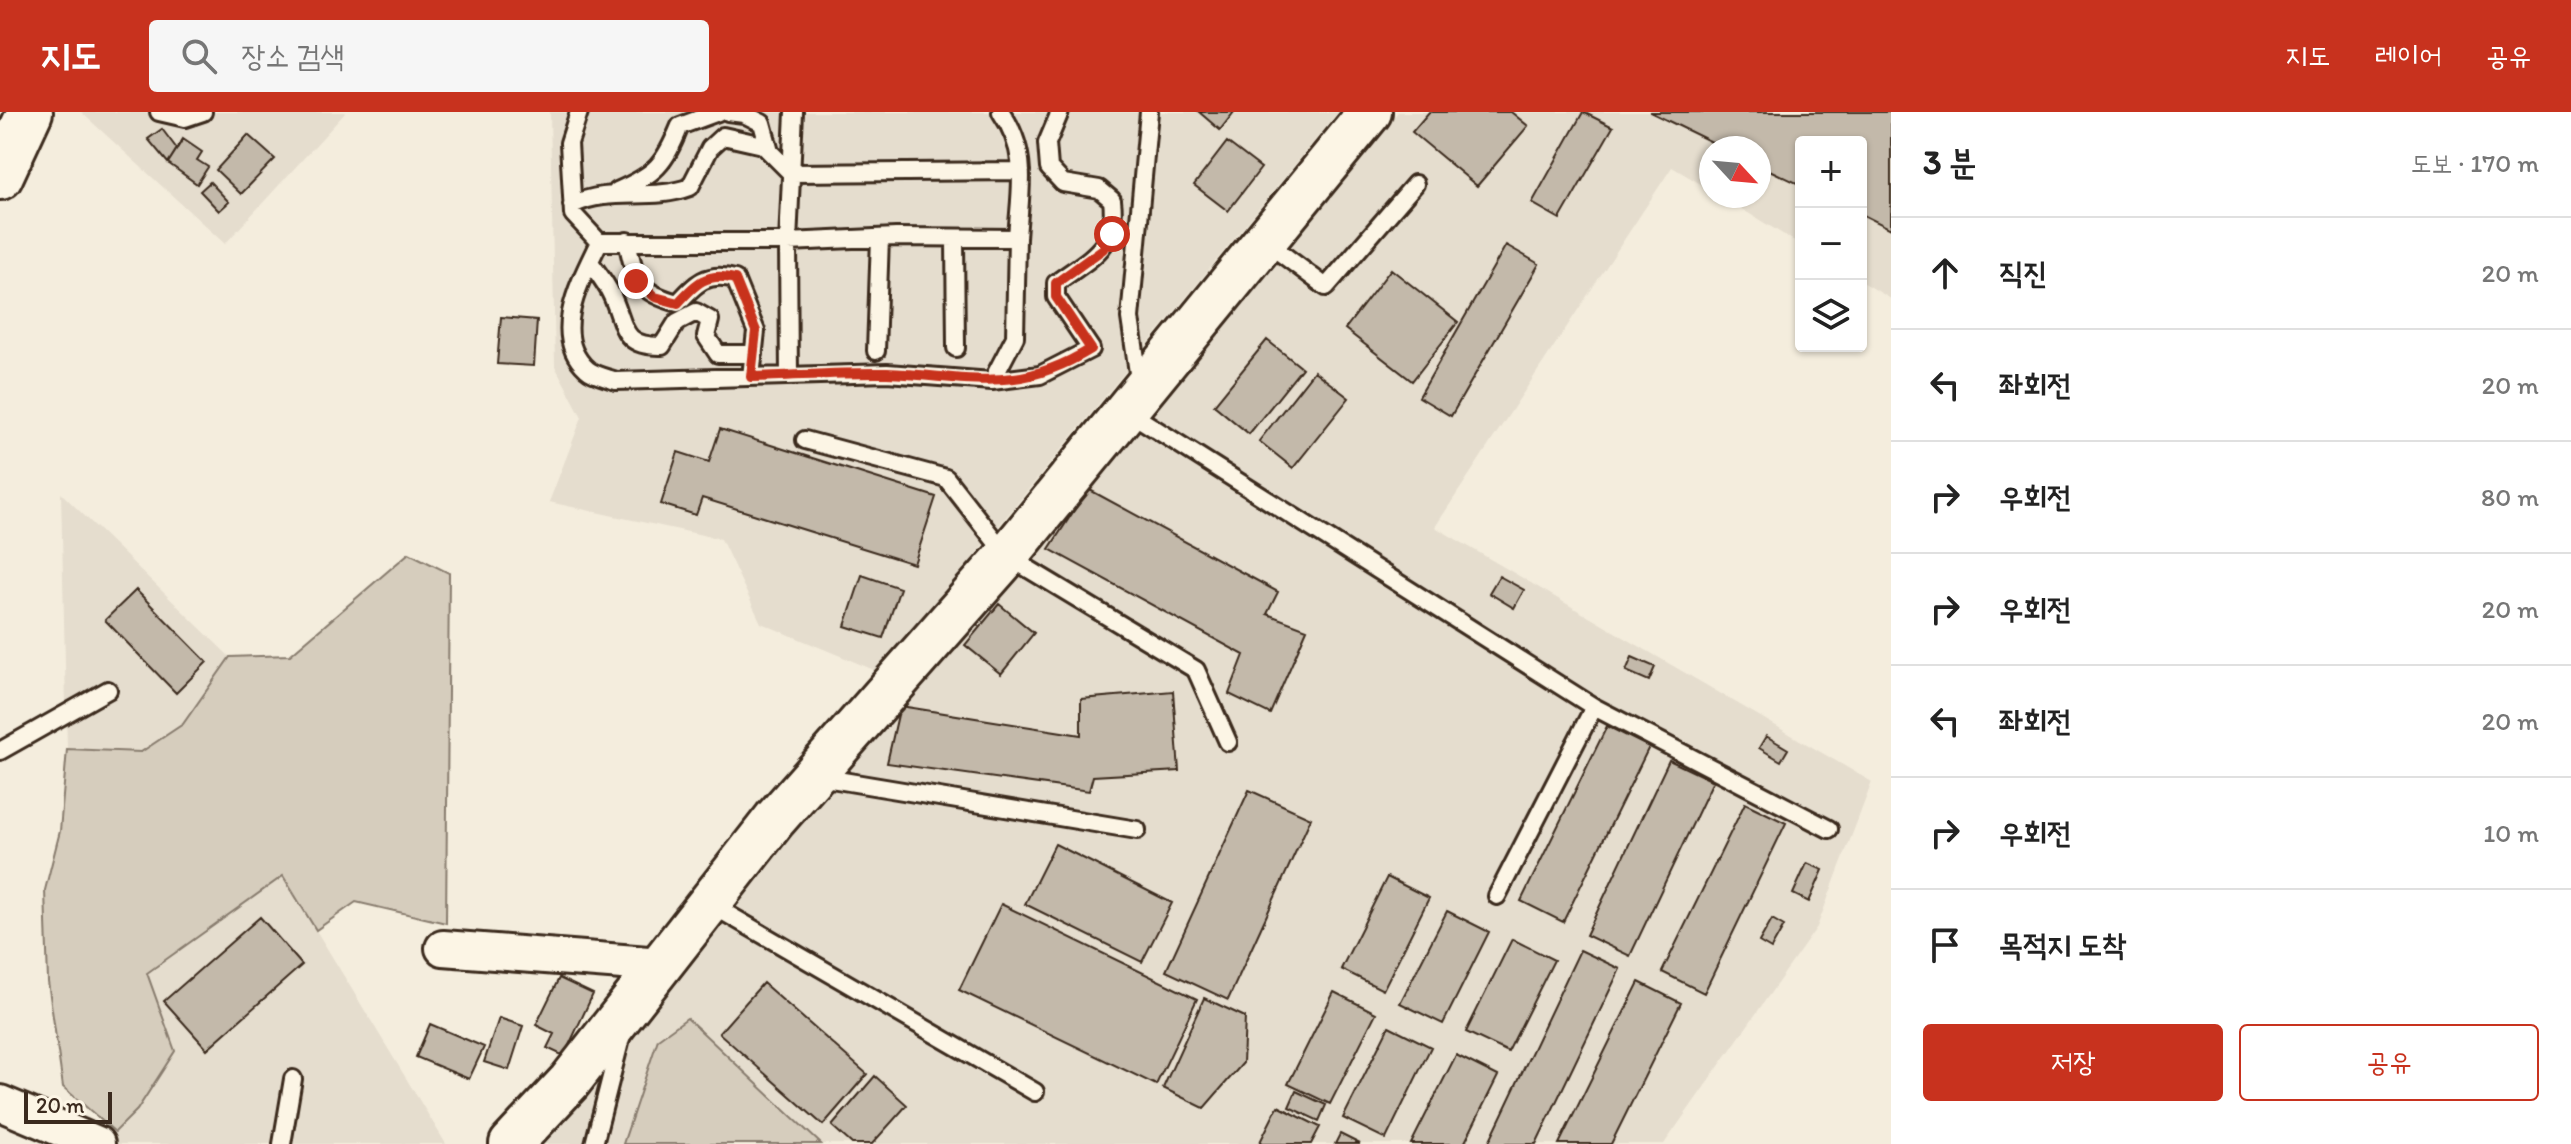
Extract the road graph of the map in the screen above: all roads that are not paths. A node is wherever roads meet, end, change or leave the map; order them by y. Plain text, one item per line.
1 (30, 112) edge
2 (159, 112) edge
3 (203, 112) edge
4 (579, 112) edge
5 (718, 112) edge
6 (728, 112) edge
7 (794, 112) edge
8 (1001, 112) edge
9 (1060, 112) edge
10 (1149, 112) edge
11 (1370, 112) edge
12 (771, 152) junction
13 (1021, 171) junction
14 (791, 173) junction
15 (0, 177) edge
16 (1415, 184) dead end
17 (615, 192) junction
18 (572, 205) junction
19 (880, 238) junction
20 (955, 238) junction
21 (1017, 238) junction
22 (627, 241) junction
23 (1265, 241) junction
24 (599, 242) junction
25 (788, 242) junction
26 (590, 262) junction
27 (956, 348) dead end
28 (876, 351) dead end
29 (754, 354) junction
30 (789, 376) junction
31 (751, 377) junction
32 (992, 381) junction
33 (1133, 401) junction
34 (805, 440) dead end
35 (1007, 556) junction
36 (108, 690) dead end
37 (1594, 707) junction
38 (1228, 742) dead end
39 (0, 751) edge
40 (813, 776) junction
41 (1829, 829) dead end
42 (1137, 830) dead end
43 (1497, 896) dead end
44 (709, 903) junction
45 (443, 948) dead end
46 (661, 965) junction
47 (629, 1005) junction
48 (293, 1079) dead end
49 (1035, 1092) dead end
50 (0, 1103) edge
51 (97, 1144) edge
52 (282, 1144) edge
53 (511, 1144) edge
54 (594, 1144) edge

1 - 15 main road
2 - 3 lane
4 - 18 lane
5 - 17 lane
6 - 12 lane
7 - 14 lane
8 - 13 lane
9 - 32 lane
10 - 33 lane
11 - 23 street
12 - 14 lane
12 - 17 lane
13 - 14 lane
13 - 21 lane
14 - 25 lane
16 - 23 lane
17 - 18 lane
18 - 24 lane
19 - 20 lane
19 - 25 lane
19 - 28 lane
20 - 21 lane
20 - 27 lane
21 - 32 lane
22 - 24 lane
22 - 25 lane
22 - 29 lane
23 - 33 street
24 - 26 lane
25 - 30 lane
26 - 29 lane
26 - 31 lane
29 - 31 lane
30 - 31 lane
30 - 32 lane
33 - 35 street
33 - 37 lane
34 - 35 lane
35 - 38 lane
35 - 40 street
36 - 39 lane
37 - 41 lane
37 - 43 lane
40 - 42 lane
40 - 44 street
44 - 46 street
44 - 49 lane
45 - 46 street
46 - 47 street
47 - 53 street
47 - 54 lane
48 - 52 lane
50 - 51 street

